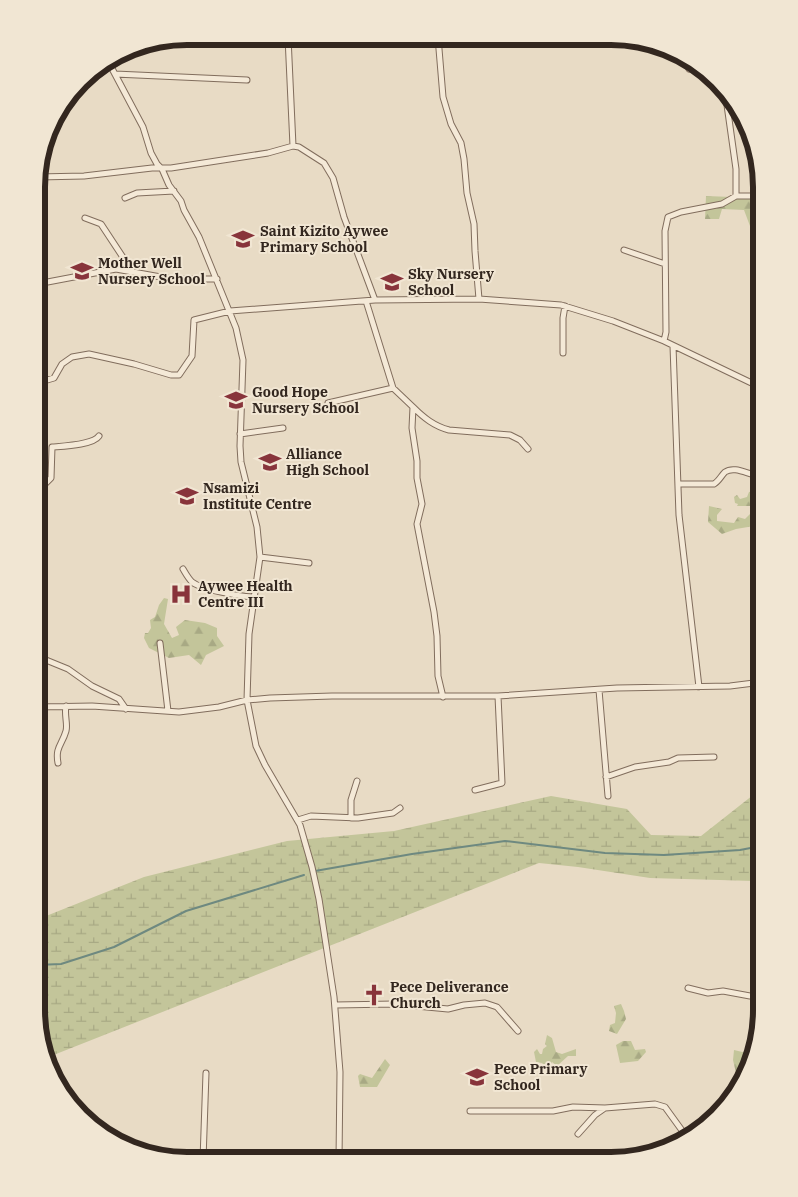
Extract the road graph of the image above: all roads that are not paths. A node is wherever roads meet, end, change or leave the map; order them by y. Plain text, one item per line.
1 (288, 45) edge
2 (439, 45) edge
3 (111, 67) edge
4 (115, 74) junction
5 (248, 80) dead end
6 (729, 107) edge
7 (293, 146) junction
8 (162, 169) junction
9 (46, 177) edge
10 (174, 191) junction
11 (736, 196) junction
12 (753, 196) edge
13 (125, 198) dead end
14 (85, 218) dead end
15 (624, 250) dead end
16 (665, 264) junction
17 (132, 271) junction
18 (217, 279) junction
19 (45, 282) edge
20 (375, 300) junction
21 (479, 300) junction
22 (366, 301) junction
23 (566, 306) junction
24 (230, 311) junction
25 (664, 342) junction
26 (672, 346) junction
27 (563, 353) dead end
28 (45, 381) edge
29 (753, 384) edge
30 (393, 388) junction
31 (328, 403) dead end
32 (413, 407) junction
33 (283, 428) dead end
34 (240, 434) junction
35 (99, 436) dead end
36 (528, 449) dead end
37 (753, 476) edge
38 (45, 483) edge
39 (678, 484) junction
40 (260, 557) junction
41 (309, 563) dead end
42 (184, 569) dead end
43 (253, 597) junction
44 (160, 643) dead end
45 (45, 659) edge
46 (753, 683) edge
47 (699, 687) junction
48 (599, 690) junction
49 (498, 696) junction
50 (443, 697) junction
51 (248, 700) junction
52 (66, 706) junction
53 (45, 707) edge
54 (126, 709) junction
55 (168, 711) junction
56 (714, 757) dead end
57 (58, 763) dead end
58 (606, 777) junction
59 (357, 781) dead end
60 (474, 790) dead end
61 (608, 796) dead end
62 (400, 808) dead end
63 (351, 818) junction
64 (298, 820) junction
65 (688, 988) dead end
66 (753, 996) edge
67 (335, 1005) junction
68 (518, 1031) dead end
69 (206, 1073) dead end
70 (605, 1108) junction
71 (470, 1112) dead end
72 (683, 1132) edge
73 (578, 1134) dead end
74 (202, 1152) edge
75 (339, 1152) edge

1 - 7 street
2 - 21 street
3 - 4 street
4 - 5 street
4 - 8 street
6 - 11 street
7 - 8 street
7 - 20 street
8 - 9 street
8 - 10 street
10 - 13 street
10 - 18 street
11 - 12 street
11 - 16 street
14 - 17 street
15 - 16 street
16 - 25 street
17 - 18 street
17 - 19 street
18 - 24 street
20 - 21 street
20 - 22 street
21 - 23 street
22 - 24 street
22 - 30 street
23 - 25 street
23 - 27 street
24 - 28 street
24 - 34 street
25 - 26 street
26 - 29 street
26 - 39 street
30 - 31 street
30 - 32 street
32 - 36 street
32 - 50 street
33 - 34 street
34 - 40 street
35 - 38 street
37 - 39 street
39 - 47 street
40 - 41 street
40 - 43 street
42 - 43 street
43 - 51 street
44 - 55 street
45 - 54 street
46 - 47 street
47 - 48 street
48 - 49 street
48 - 58 street
49 - 50 street
49 - 60 street
50 - 51 street
51 - 55 street
51 - 64 street
52 - 53 street
52 - 54 street
52 - 57 street
54 - 55 street
56 - 58 street
58 - 61 street
59 - 63 street
62 - 63 street
63 - 64 street
64 - 67 street
65 - 66 street
67 - 68 street
67 - 75 street
69 - 74 street
70 - 71 street
70 - 72 street
70 - 73 street

